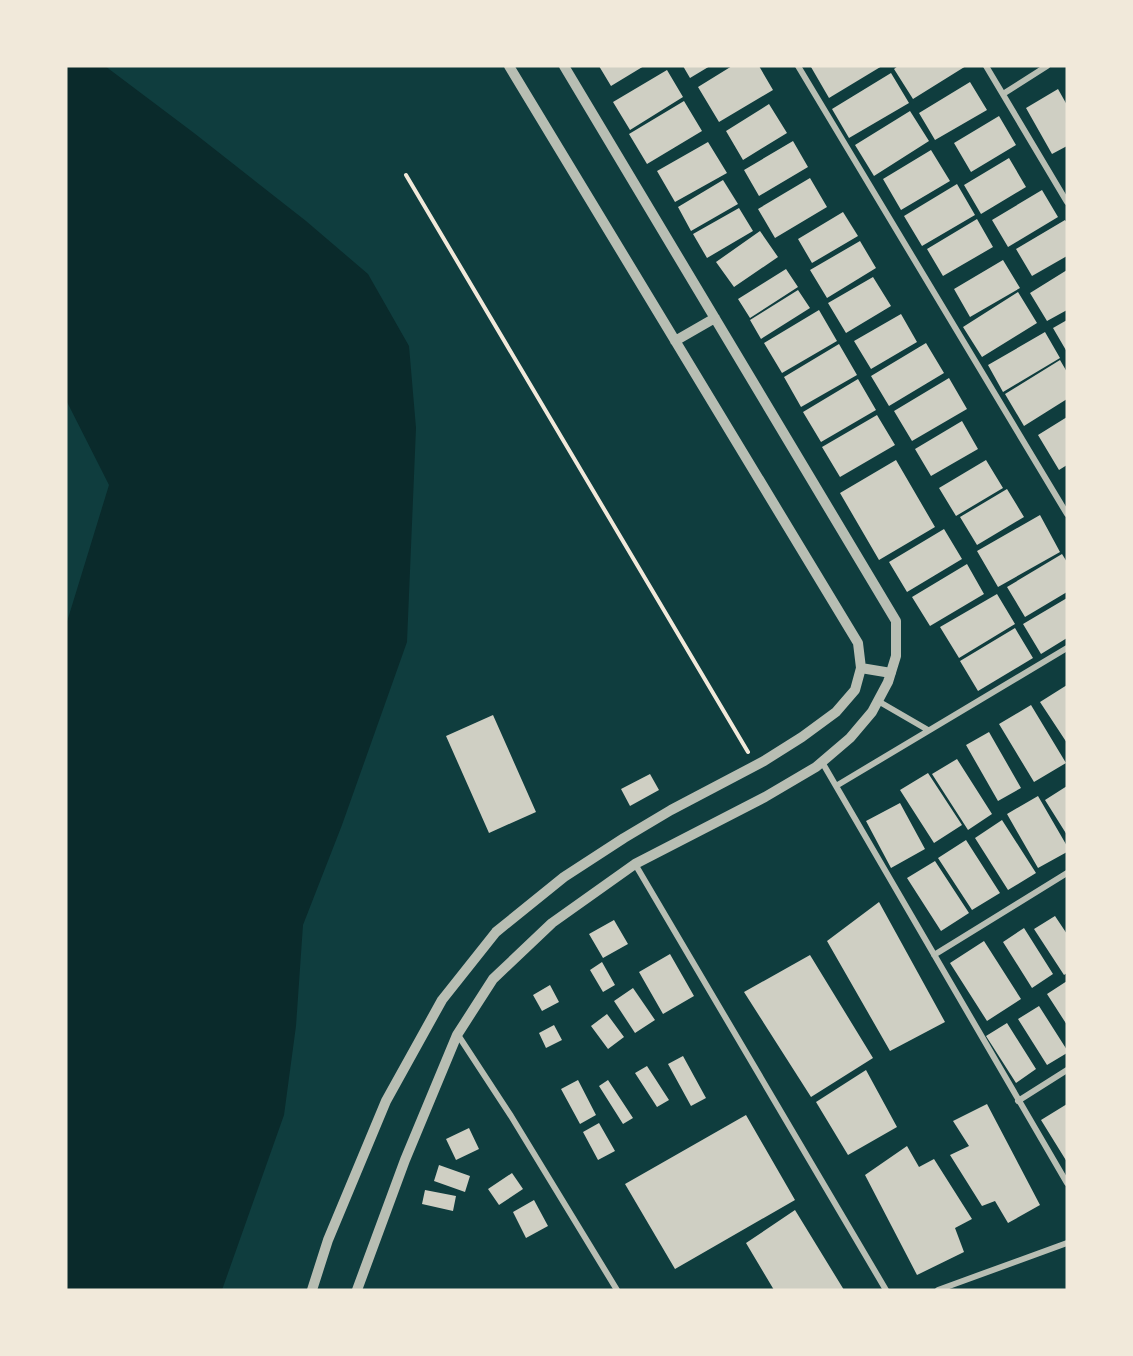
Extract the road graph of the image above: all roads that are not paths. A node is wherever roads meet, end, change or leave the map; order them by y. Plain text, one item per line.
1 (509, 66) edge
2 (564, 66) edge
3 (798, 66) edge
4 (986, 66) edge
5 (1047, 66) edge
6 (1003, 94) junction
7 (1067, 202) edge
8 (715, 318) junction
9 (675, 341) junction
10 (1067, 514) edge
11 (1067, 648) edge
12 (861, 668) junction
13 (891, 673) junction
14 (878, 701) junction
15 (928, 730) junction
16 (822, 762) junction
17 (836, 786) junction
18 (634, 864) junction
19 (1067, 873) edge
20 (934, 955) junction
21 (457, 1035) junction
22 (1067, 1070) edge
23 (1018, 1101) junction
24 (1067, 1184) edge
25 (1067, 1243) edge
26 (312, 1290) edge
27 (357, 1290) edge
28 (616, 1290) edge
29 (886, 1290) edge
30 (938, 1290) edge

1 - 9 street
2 - 8 street
3 - 10 street
4 - 6 street
5 - 6 street
6 - 7 street
8 - 9 street
8 - 13 street
9 - 12 street
11 - 15 street
12 - 13 street
12 - 26 street
13 - 14 street
14 - 15 street
14 - 16 street
15 - 17 street
16 - 17 street
16 - 18 street
17 - 20 street
18 - 21 street
18 - 29 street
19 - 20 street
20 - 23 street
21 - 27 street
21 - 28 street
22 - 23 street
23 - 24 street
25 - 30 street

